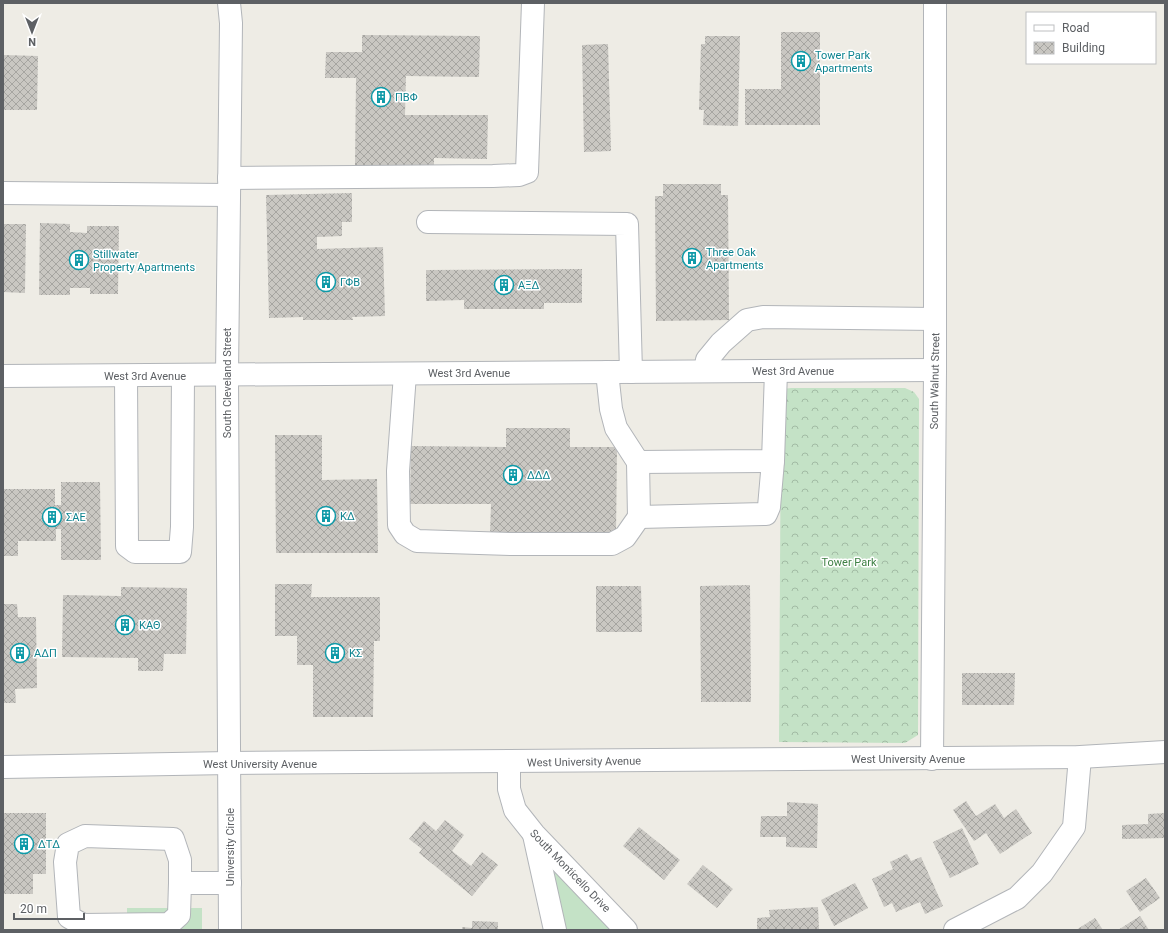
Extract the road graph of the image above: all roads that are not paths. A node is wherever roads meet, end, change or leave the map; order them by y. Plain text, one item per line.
1 (229, 3) edge
2 (533, 3) edge
3 (935, 3) edge
4 (229, 186) junction
5 (3, 193) edge
6 (428, 222) dead end
7 (935, 319) junction
8 (935, 370) junction
9 (704, 371) junction
10 (776, 371) junction
11 (608, 372) junction
12 (631, 372) junction
13 (405, 374) junction
14 (183, 375) junction
15 (227, 375) junction
16 (3, 376) edge
17 (126, 376) junction
18 (773, 461) junction
19 (638, 462) junction
20 (639, 517) junction
21 (1165, 752) edge
22 (1080, 757) junction
23 (932, 759) junction
24 (229, 763) junction
25 (508, 763) junction
26 (3, 767) edge
27 (534, 834) junction
28 (180, 883) junction
29 (230, 883) junction
30 (230, 930) edge
31 (555, 930) edge
32 (626, 930) edge
33 (955, 930) edge

1 - 4 street, South Cleveland Street
2 - 4 street
3 - 7 street, South Walnut Street
4 - 5 street
4 - 15 street, South Cleveland Street
6 - 12 street
7 - 8 street, South Walnut Street
7 - 9 street
8 - 10 street, West 3rd Avenue
8 - 23 street, South Walnut Street
9 - 10 street, West 3rd Avenue
9 - 12 street, West 3rd Avenue
10 - 18 street
11 - 12 street, West 3rd Avenue
11 - 13 street, West 3rd Avenue
11 - 19 street
13 - 15 street, West 3rd Avenue
13 - 20 street
14 - 15 street, West 3rd Avenue
14 - 17 street, West 3rd Avenue
14 - 17 street
15 - 24 street, South Cleveland Street
16 - 17 street, West 3rd Avenue
18 - 19 street
18 - 20 street
19 - 20 street
21 - 22 street, West University Avenue
22 - 23 street, West University Avenue
22 - 33 street
23 - 25 street, West University Avenue
24 - 25 street, West University Avenue
24 - 26 street, West University Avenue
24 - 29 street, University Circle
25 - 27 street, South Monticello Drive
27 - 31 street
27 - 32 street, South Monticello Drive
28 - 28 street
28 - 29 street
29 - 30 street, University Circle

